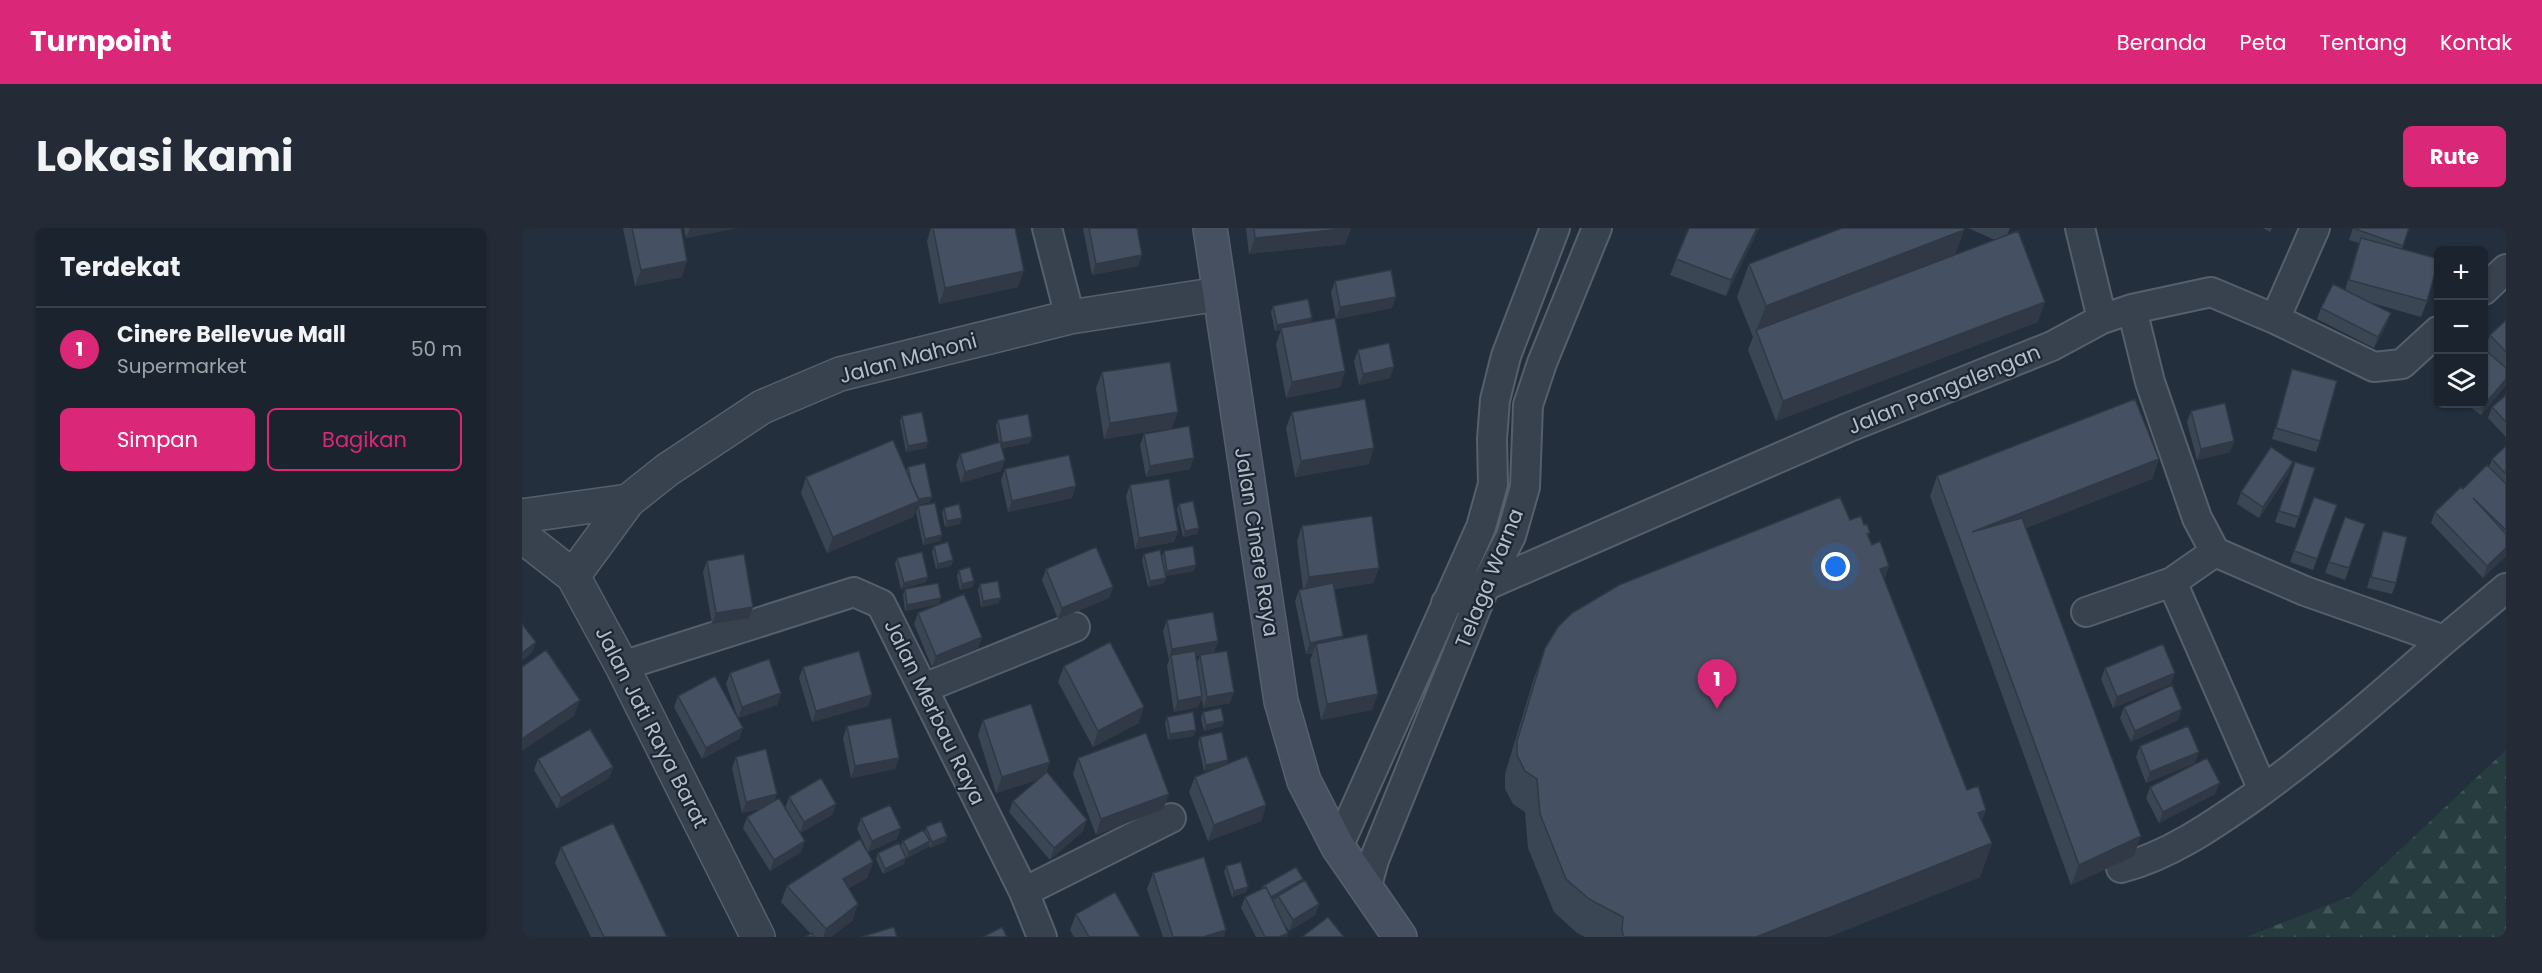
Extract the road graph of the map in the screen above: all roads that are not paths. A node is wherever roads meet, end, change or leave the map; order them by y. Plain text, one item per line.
1 (1047, 228) edge
2 (1210, 228) edge
3 (1555, 228) edge
4 (1597, 228) edge
5 (2080, 228) edge
6 (2315, 228) edge
7 (2506, 269) edge
8 (2488, 286) edge
9 (1219, 294) junction
10 (2132, 309) junction
11 (1070, 317) junction
12 (2102, 318) junction
13 (2276, 319) junction
14 (2434, 335) edge
15 (628, 501) junction
16 (522, 516) edge
17 (522, 536) edge
18 (2215, 552) junction
19 (573, 576) junction
20 (2172, 582) junction
21 (1485, 586) junction
22 (2506, 588) edge
23 (1446, 603) junction
24 (2086, 612) dead end
25 (1075, 627) dead end
26 (2444, 639) junction
27 (622, 666) junction
28 (924, 688) junction
29 (2263, 790) junction
30 (1170, 818) dead end
31 (1338, 847) junction
32 (2121, 868) edge
33 (1365, 889) junction
34 (1024, 892) junction
35 (758, 937) edge
36 (1042, 937) edge
37 (1400, 937) edge

1 - 11 street
2 - 9 main road, Jalan Cinere Raya
3 - 23 street, Telaga Warna
4 - 21 street, Telaga Warna
5 - 12 street
6 - 13 street
7 - 8 street
9 - 11 street, Jalan Mahoni
9 - 31 main road, Jalan Cinere Raya
10 - 12 street, Jalan Pangalengan
10 - 13 street, Jalan Pangalengan
10 - 18 street
11 - 15 street, Jalan Mahoni
12 - 21 street, Jalan Pangalengan
13 - 14 street, Jalan Pangalengan
15 - 16 street
15 - 19 street, Jalan Mahoni
17 - 19 street, Jalan Jati Raya Barat
18 - 20 street
18 - 26 street
19 - 27 street, Jalan Jati Raya Barat
20 - 24 street
20 - 29 street
21 - 23 street, Jalan Pangalengan
21 - 33 street, Telaga Warna
22 - 26 street
23 - 31 street, Telaga Warna
25 - 28 street
26 - 29 street
27 - 28 street, Jalan Merbau Raya
27 - 35 street, Jalan Jati Raya Barat
28 - 34 street, Jalan Merbau Raya
29 - 32 street
30 - 34 street
31 - 33 main road, Jalan Cinere Raya
33 - 37 main road, Jalan Cinere Raya
34 - 36 street, Jalan Merbau Raya

